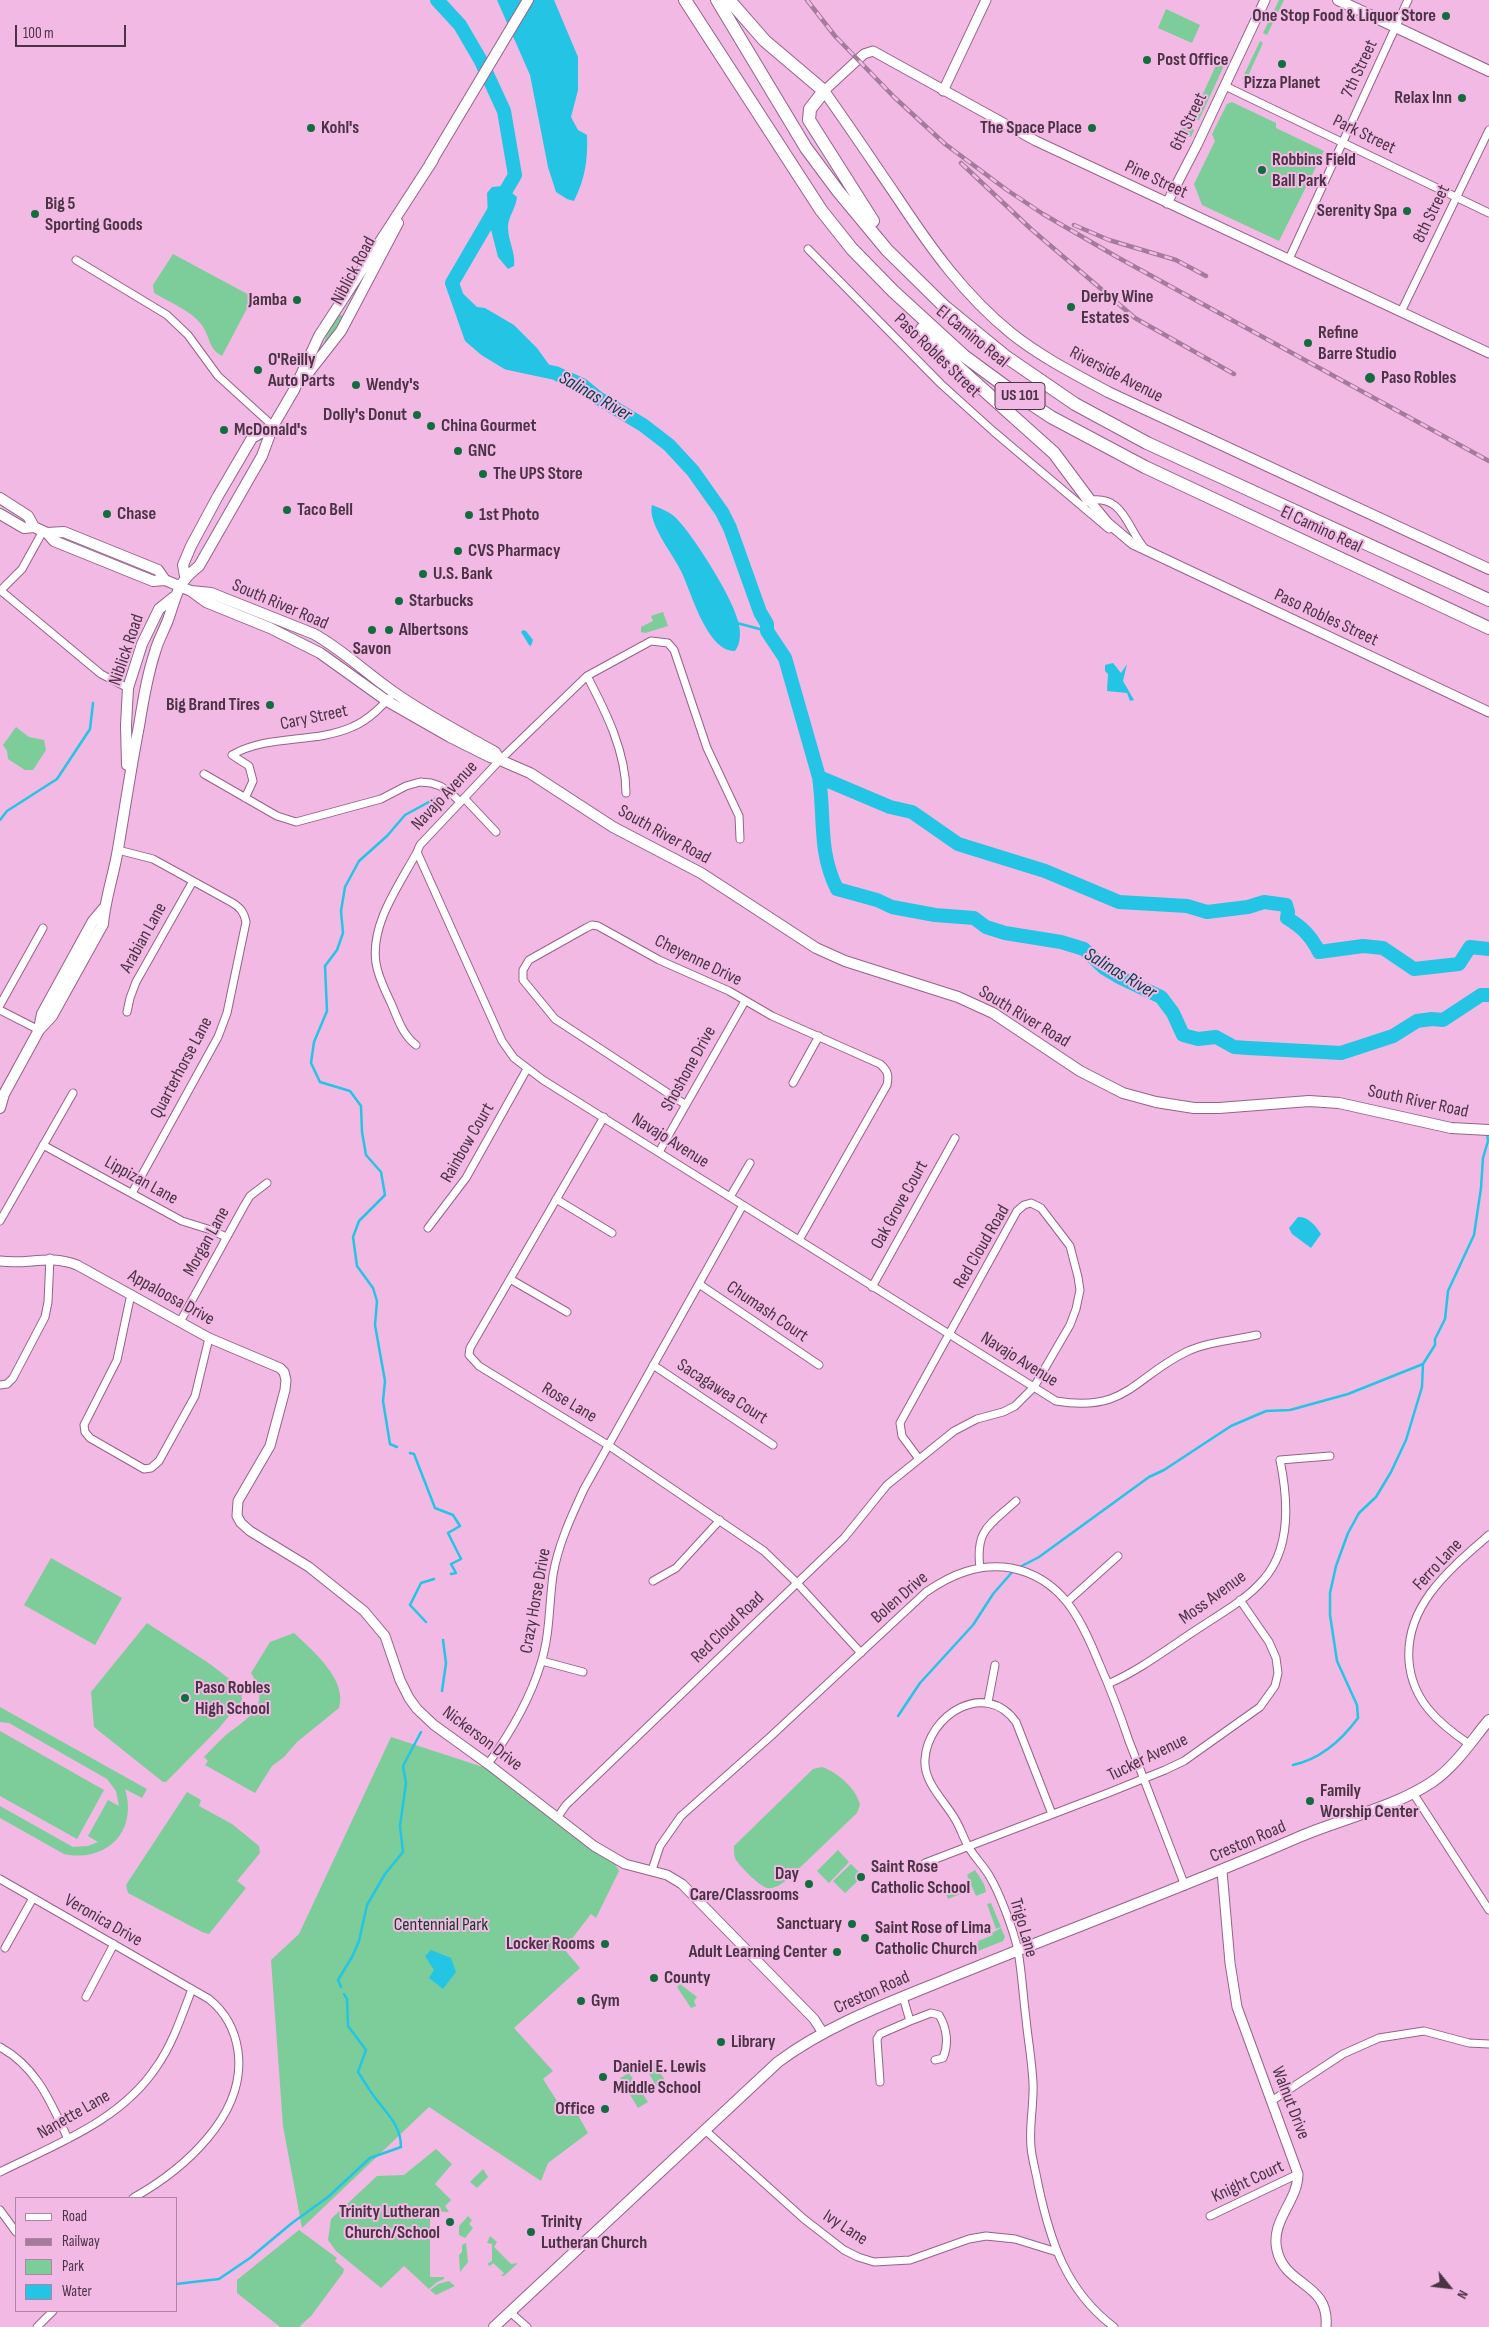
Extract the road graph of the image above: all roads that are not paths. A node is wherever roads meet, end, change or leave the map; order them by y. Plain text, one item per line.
1 (528, 0) edge
2 (685, 0) edge
3 (716, 0) edge
4 (728, 0) edge
5 (986, 0) edge
6 (1265, 0) edge
7 (1338, 0) edge
8 (1408, 0) edge
9 (1395, 27) junction
10 (1489, 71) edge
11 (1225, 86) junction
12 (824, 91) junction
13 (943, 91) junction
14 (1489, 130) edge
15 (1343, 142) junction
16 (433, 160) junction
17 (1456, 197) junction
18 (1166, 203) junction
19 (1489, 213) edge
20 (808, 249) dead end
21 (887, 250) junction
22 (1289, 259) junction
23 (76, 260) dead end
24 (893, 292) junction
25 (1401, 312) junction
26 (1489, 353) edge
27 (294, 390) junction
28 (272, 426) junction
29 (0, 498) edge
30 (1072, 499) junction
31 (1089, 500) junction
32 (0, 514) edge
33 (41, 530) junction
34 (1119, 533) junction
35 (1149, 552) junction
36 (1489, 569) edge
37 (185, 576) junction
38 (180, 586) junction
39 (0, 591) edge
40 (174, 596) junction
41 (1489, 600) edge
42 (1489, 628) edge
43 (587, 676) junction
44 (128, 688) junction
45 (390, 697) junction
46 (1489, 712) edge
47 (500, 760) junction
48 (204, 774) dead end
49 (128, 782) junction
50 (626, 793) dead end
51 (245, 798) junction
52 (462, 800) junction
53 (496, 832) dead end
54 (740, 839) dead end
55 (118, 850) junction
56 (417, 852) junction
57 (192, 880) junction
58 (42, 928) dead end
59 (745, 1001) junction
60 (0, 1005) edge
61 (0, 1010) edge
62 (127, 1012) dead end
63 (39, 1030) junction
64 (819, 1036) junction
65 (416, 1045) dead end
66 (527, 1069) junction
67 (793, 1083) dead end
68 (72, 1093) dead end
69 (2, 1095) edge
70 (686, 1105) junction
71 (0, 1108) edge
72 (604, 1117) junction
73 (1489, 1130) edge
74 (955, 1138) dead end
75 (43, 1144) junction
76 (659, 1152) junction
77 (750, 1163) dead end
78 (267, 1183) dead end
79 (132, 1193) junction
80 (730, 1197) junction
81 (556, 1200) junction
82 (743, 1206) junction
83 (0, 1221) edge
84 (428, 1228) dead end
85 (612, 1233) dead end
86 (226, 1238) junction
87 (799, 1240) junction
88 (50, 1258) junction
89 (0, 1261) edge
90 (510, 1279) junction
91 (699, 1284) junction
92 (872, 1287) junction
93 (131, 1294) junction
94 (567, 1312) dead end
95 (180, 1322) junction
96 (949, 1335) junction
97 (1257, 1336) dead end
98 (209, 1338) junction
99 (653, 1365) junction
100 (819, 1365) dead end
101 (0, 1385) edge
102 (1034, 1387) junction
103 (279, 1413) joint
104 (608, 1445) junction
105 (773, 1445) dead end
106 (1330, 1456) dead end
107 (919, 1459) junction
108 (1016, 1501) dead end
109 (720, 1520) junction
110 (1489, 1535) edge
111 (1118, 1556) dead end
112 (980, 1568) junction
113 (653, 1581) dead end
114 (797, 1583) junction
115 (1240, 1600) junction
116 (1068, 1601) junction
117 (861, 1653) junction
118 (542, 1661) junction
119 (995, 1665) dead end
120 (583, 1672) dead end
121 (1108, 1684) junction
122 (988, 1702) junction
123 (1489, 1720) edge
124 (1469, 1744) junction
125 (488, 1764) junction
126 (1144, 1778) junction
127 (1413, 1793) junction
128 (1052, 1814) junction
129 (557, 1818) junction
130 (968, 1847) junction
131 (925, 1863) dead end
132 (652, 1870) junction
133 (1222, 1871) junction
134 (0, 1879) edge
135 (1185, 1886) junction
136 (33, 1898) junction
137 (1489, 1910) edge
138 (114, 1944) junction
139 (5, 1948) dead end
140 (1017, 1950) junction
141 (192, 1989) junction
142 (86, 1997) dead end
143 (903, 1997) junction
144 (910, 2021) junction
145 (823, 2034) junction
146 (1489, 2044) edge
147 (0, 2047) edge
148 (935, 2060) dead end
149 (880, 2082) dead end
150 (1273, 2100) junction
151 (705, 2130) junction
152 (68, 2138) junction
153 (0, 2172) edge
154 (1298, 2174) junction
155 (134, 2197) edge
156 (0, 2210) edge
157 (1210, 2216) dead end
158 (15, 2231) edge
159 (1057, 2252) junction
160 (53, 2312) edge
161 (510, 2312) junction
162 (37, 2327) edge
163 (494, 2327) edge
164 (527, 2327) edge
165 (1114, 2327) edge
166 (1326, 2327) edge

1 - 16 main road, Niblick Road
2 - 24 highway, El Camino Real / US 101
3 - 21 highway, El Camino Real / US 101
4 - 12 highway
5 - 13 street
6 - 11 street, 6th Street
7 - 9 main road
8 - 9 street, 7th Street
9 - 10 main road
9 - 15 street, 7th Street
11 - 15 street, Park Street
11 - 18 street, 6th Street
12 - 13 street, Pine Street
12 - 21 highway
12 - 36 main road, Riverside Avenue
13 - 18 street, Pine Street
14 - 17 street, 8th Street
15 - 17 street, Park Street
15 - 22 street, 7th Street
16 - 27 main road, Niblick Road
16 - 27 main road, Niblick Road
17 - 19 street, Park Street
17 - 25 street, 8th Street
18 - 22 street, Pine Street
20 - 30 street, Paso Robles Street
21 - 41 highway, El Camino Real / US 101
22 - 25 street, Pine Street
23 - 28 street
24 - 31 highway
24 - 42 highway, El Camino Real / US 101
25 - 26 street, Pine Street
27 - 28 main road, Niblick Road
28 - 37 main road, Niblick Road
28 - 37 main road, Niblick Road
29 - 33 main road, South River Road
30 - 31 street, Paso Robles Street
30 - 34 street, Paso Robles Street
31 - 34 street, Paso Robles Street
31 - 35 street, Paso Robles Street
32 - 33 main road, South River Road
33 - 38 main road, South River Road
33 - 39 street
34 - 35 street, Paso Robles Street
35 - 46 street, Paso Robles Street
37 - 38 main road, Niblick Road
38 - 40 main road, Niblick Road
38 - 45 main road, South River Road
39 - 44 street
40 - 44 main road, Niblick Road
40 - 49 main road, Niblick Road
43 - 47 street, Navajo Avenue
43 - 50 street
43 - 54 street, Navajo Avenue
44 - 49 main road, Niblick Road
45 - 47 main road, South River Road
45 - 51 street, Cary Street
47 - 52 street, Navajo Avenue
47 - 73 main road, South River Road
48 - 51 street
49 - 55 main road, Niblick Road
51 - 52 street
52 - 53 street
52 - 56 street, Navajo Avenue
55 - 57 street, Quarterhorse Lane
55 - 63 main road, Niblick Road
56 - 65 street
56 - 66 street, Navajo Avenue
57 - 62 street, Arabian Lane
57 - 79 street, Quarterhorse Lane
58 - 60 street
59 - 64 street, Cheyenne Drive
59 - 70 street, Shoshone Drive
59 - 70 street, Cheyenne Drive
61 - 63 street
63 - 69 main road, Niblick Road
64 - 67 street
64 - 87 street, Cheyenne Drive
66 - 72 street, Navajo Avenue
66 - 84 street, Rainbow Court
68 - 75 street
69 - 71 main road, Niblick Road
70 - 76 street, Shoshone Drive
72 - 76 street, Navajo Avenue
72 - 81 street, Rose Lane
74 - 92 street, Oak Grove Court
75 - 79 street, Lippizan Lane
75 - 83 street
76 - 80 street, Navajo Avenue
77 - 80 street
78 - 86 street, Morgan Lane
79 - 86 street, Lippizan Lane
80 - 82 street, Navajo Avenue
81 - 85 street
81 - 90 street, Rose Lane
82 - 87 street, Navajo Avenue
82 - 91 street, Crazy Horse Drive
86 - 95 street, Morgan Lane
87 - 92 street, Navajo Avenue
88 - 89 street, Appaloosa Drive
88 - 93 street, Appaloosa Drive
88 - 101 street
90 - 94 street
90 - 104 street, Rose Lane
91 - 99 street, Crazy Horse Drive
91 - 100 street, Chumash Court
92 - 96 street, Navajo Avenue
93 - 95 street, Appaloosa Drive
93 - 98 street
95 - 98 street, Appaloosa Drive
96 - 102 street, Navajo Avenue
96 - 102 street, Red Cloud Road
96 - 107 street, Red Cloud Road
97 - 102 street, Navajo Avenue
98 - 103 street, Appaloosa Drive
99 - 104 street, Crazy Horse Drive
99 - 105 street, Sacagawea Court
102 - 107 street, Red Cloud Road
103 - 125 street, Nickerson Drive
104 - 109 street, Rose Lane
104 - 118 street, Crazy Horse Drive
106 - 115 street, Moss Avenue
107 - 114 street, Red Cloud Road
108 - 112 street
109 - 113 street
109 - 114 street, Rose Lane
110 - 124 street, Ferro Lane
111 - 116 street
112 - 116 street, Bolen Drive
112 - 117 street, Bolen Drive
114 - 117 street, Rose Lane
114 - 129 street, Red Cloud Road
115 - 121 street, Moss Avenue
115 - 126 street, Tucker Avenue
116 - 121 street, Bolen Drive
117 - 132 street, Bolen Drive
118 - 120 street
118 - 125 street, Crazy Horse Drive
119 - 122 street
121 - 126 street, Bolen Drive
122 - 128 street
122 - 130 street, Trigo Lane
123 - 124 main road, Creston Road
124 - 127 main road, Creston Road
125 - 129 street, Nickerson Drive
126 - 128 street, Tucker Avenue
126 - 135 street, Bolen Drive
127 - 133 main road, Creston Road
127 - 137 street
128 - 130 street, Tucker Avenue
129 - 132 street, Nickerson Drive
130 - 131 street, Tucker Avenue
130 - 140 street, Trigo Lane
132 - 145 street, Nickerson Drive
133 - 135 main road, Creston Road
133 - 150 street, Walnut Drive
134 - 136 street, Veronica Drive
135 - 140 main road, Creston Road
136 - 138 street, Veronica Drive
136 - 139 street
138 - 141 street, Veronica Drive
138 - 142 street
140 - 143 main road, Creston Road
140 - 159 street, Trigo Lane
141 - 152 street, Nanette Lane
141 - 155 street, Veronica Drive
143 - 144 street
143 - 145 main road, Creston Road
144 - 148 street
144 - 149 street
145 - 151 main road, Creston Road
146 - 150 street
147 - 152 street
150 - 154 street, Walnut Drive
151 - 159 street, Ivy Lane
151 - 161 main road, Creston Road
152 - 153 street, Nanette Lane
154 - 157 street, Knight Court
154 - 166 street
156 - 158 street
159 - 165 street, Trigo Lane
160 - 162 street
161 - 163 main road, Creston Road
161 - 164 street

